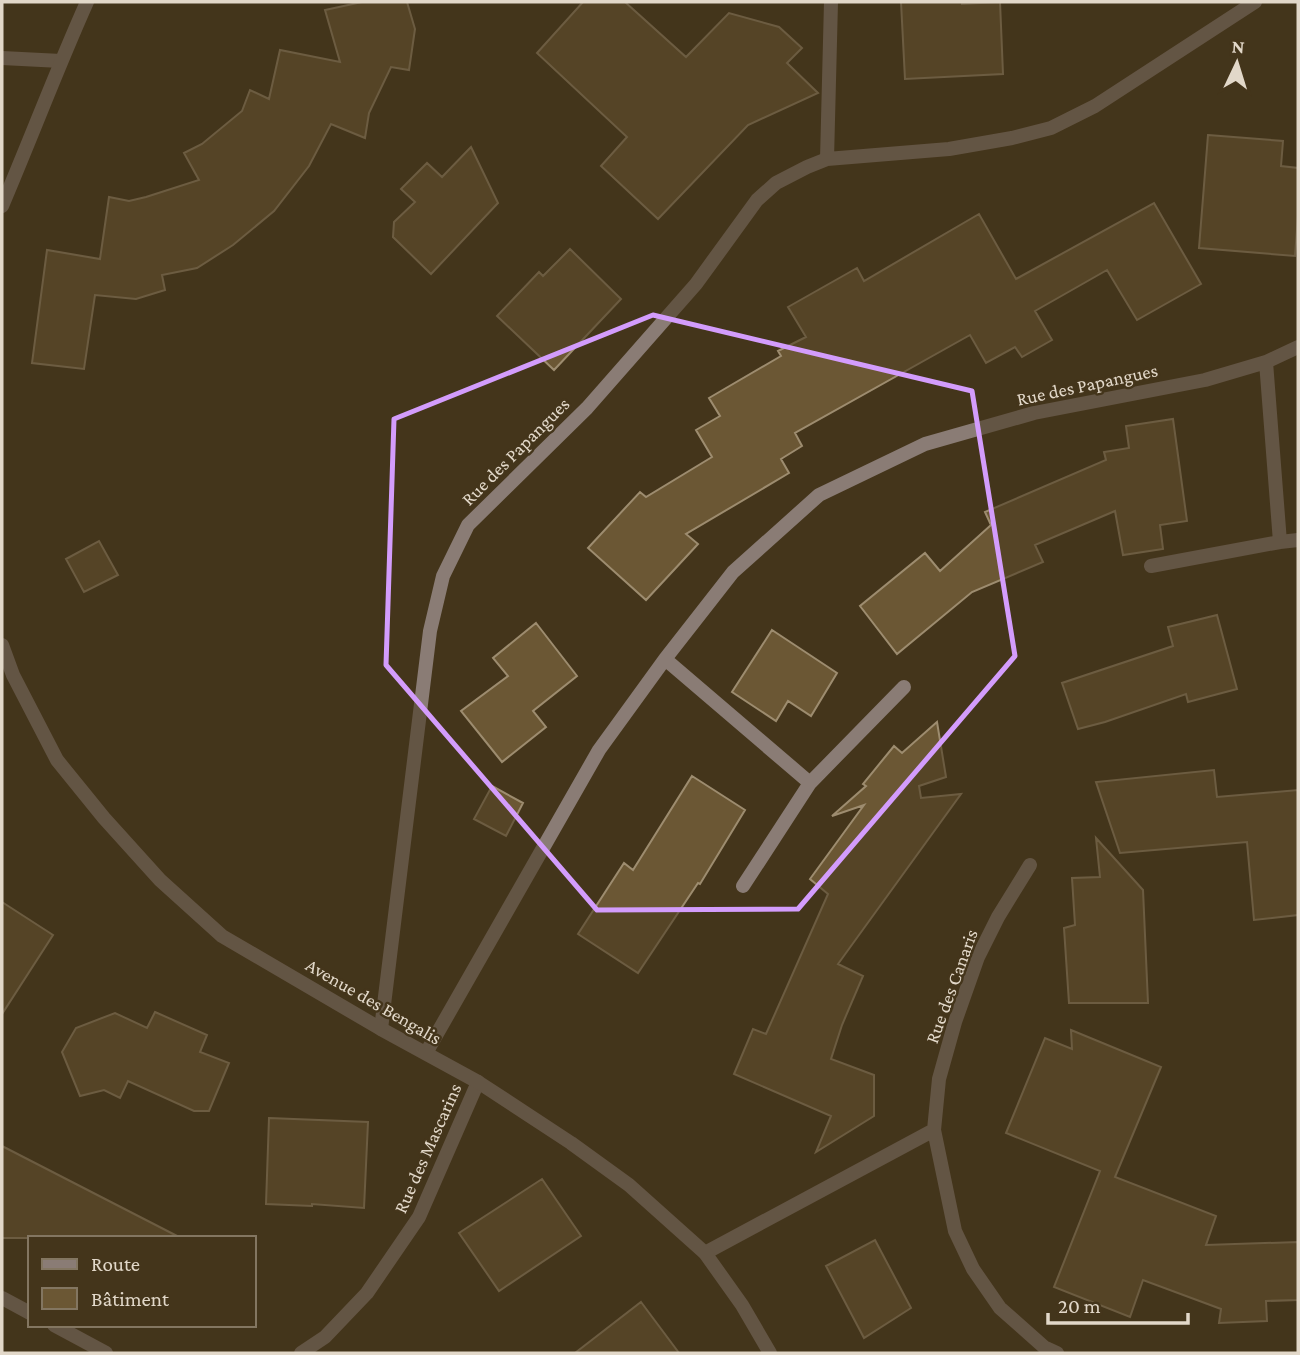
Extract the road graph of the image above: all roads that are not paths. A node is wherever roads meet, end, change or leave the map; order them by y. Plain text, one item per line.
1 (87, 2) edge
2 (831, 2) edge
3 (1255, 2) edge
4 (2, 58) edge
5 (61, 61) junction
6 (827, 159) junction
7 (2, 206) edge
8 (1298, 347) edge
9 (1266, 362) junction
10 (1298, 540) edge
11 (1280, 542) junction
12 (1151, 566) dead end
13 (2, 645) edge
14 (665, 659) junction
15 (904, 687) dead end
16 (810, 783) junction
17 (1030, 864) dead end
18 (743, 886) dead end
19 (381, 1029) junction
20 (426, 1053) junction
21 (478, 1082) junction
22 (934, 1130) junction
23 (705, 1253) junction
24 (2, 1298) edge
25 (28, 1312) edge
26 (58, 1327) edge
27 (106, 1353) edge
28 (301, 1353) edge
29 (769, 1353) edge
30 (1057, 1353) edge

1 - 5 street
2 - 6 street
3 - 6 street, Rue des Papangues
4 - 5 street
5 - 7 street
6 - 19 street, Rue des Papangues
8 - 9 street, Rue des Papangues
9 - 11 street
9 - 14 street, Rue des Papangues
10 - 11 street
11 - 12 street
13 - 19 street, Avenue des Bengalis
14 - 16 street
14 - 20 street, Rue des Papangues
15 - 16 street
16 - 18 street
17 - 22 street, Rue des Canaris
19 - 20 street, Avenue des Bengalis
20 - 21 street, Avenue des Bengalis
21 - 23 street, Avenue des Bengalis
21 - 28 street, Rue des Mascarins
22 - 23 street
22 - 30 street, Rue des Canaris
23 - 29 street, Avenue des Bengalis
24 - 25 street
26 - 27 street

